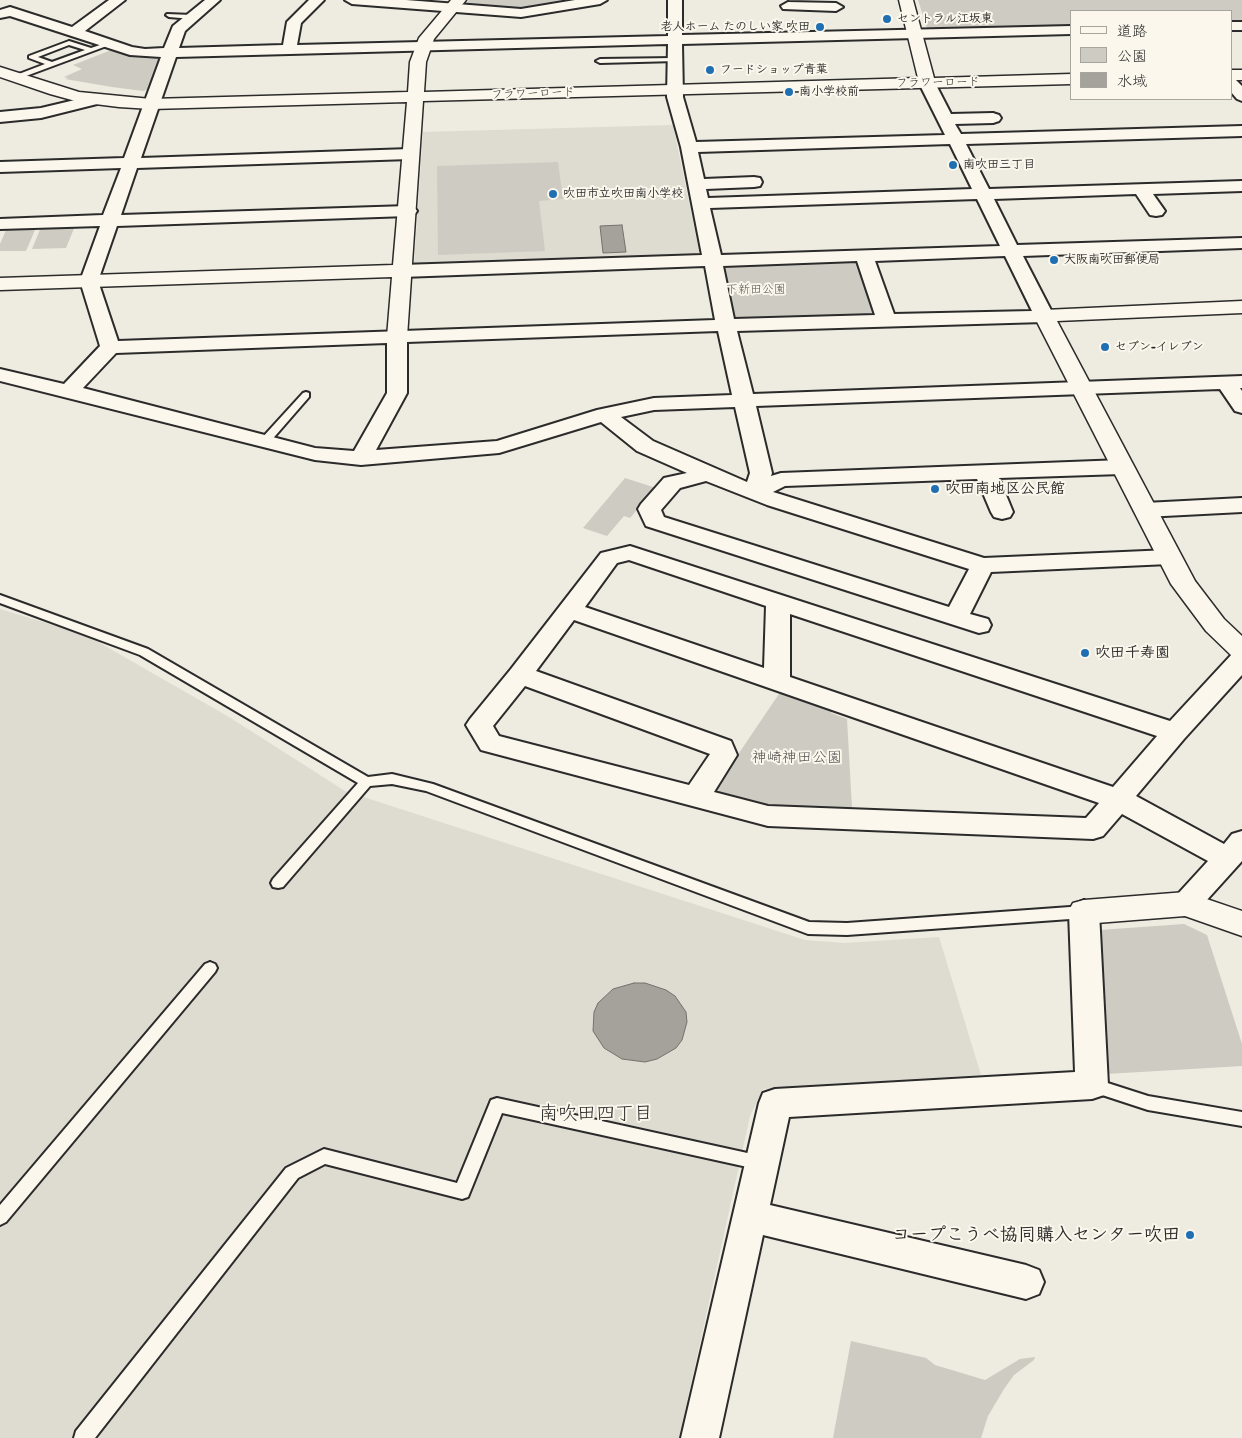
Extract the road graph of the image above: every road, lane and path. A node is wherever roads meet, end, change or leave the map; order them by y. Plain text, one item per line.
1 (118, 0) edge
2 (212, 0) edge
3 (316, 0) edge
4 (352, 0) edge
5 (600, 0) edge
6 (674, 0) edge
7 (906, 0) edge
8 (788, 3) edge
9 (455, 4) edge
10 (836, 7) dead end
11 (0, 14) edge
12 (169, 15) dead end
13 (192, 17) junction
14 (1070, 30) edge
15 (75, 32) junction
16 (915, 34) junction
17 (791, 36) junction
18 (675, 40) junction
19 (109, 44) junction
20 (424, 46) junction
21 (92, 50) junction
22 (289, 50) junction
23 (170, 54) junction
24 (675, 60) junction
25 (600, 61) dead end
26 (52, 64) junction
27 (7, 74) edge
28 (1070, 80) edge
29 (927, 83) junction
30 (1232, 84) edge
31 (675, 90) junction
32 (66, 94) junction
33 (1242, 96) edge
34 (415, 97) junction
35 (96, 100) junction
36 (151, 104) junction
37 (0, 106) edge
38 (0, 117) edge
39 (993, 118) dead end
40 (944, 120) junction
41 (733, 126) dead end
42 (1234, 135) edge
43 (956, 139) junction
44 (739, 145) junction
45 (689, 147) junction
46 (410, 154) junction
47 (130, 163) junction
48 (43, 165) junction
49 (0, 166) edge
50 (899, 178) dead end
51 (754, 182) dead end
52 (697, 184) junction
53 (34, 185) dead end
54 (1143, 185) junction
55 (1242, 186) edge
56 (984, 194) junction
57 (907, 196) junction
58 (701, 203) junction
59 (1156, 210) dead end
60 (408, 212) junction
61 (111, 221) junction
62 (0, 224) edge
63 (1242, 243) edge
64 (1013, 250) junction
65 (864, 256) junction
66 (714, 262) junction
67 (402, 271) junction
68 (89, 282) junction
69 (0, 284) edge
70 (1242, 307) edge
71 (1044, 316) junction
72 (887, 320) junction
73 (726, 325) junction
74 (397, 337) junction
75 (110, 347) junction
76 (0, 375) edge
77 (1234, 382) edge
78 (1082, 388) junction
79 (69, 391) junction
80 (306, 394) dead end
81 (744, 400) junction
82 (1242, 407) edge
83 (604, 414) junction
84 (265, 441) junction
85 (361, 458) junction
86 (1122, 467) junction
87 (984, 472) junction
88 (710, 474) junction
89 (755, 492) junction
90 (1242, 505) edge
91 (1144, 510) junction
92 (1002, 512) dead end
93 (1169, 557) junction
94 (982, 564) junction
95 (0, 599) edge
96 (778, 601) junction
97 (569, 610) junction
98 (956, 617) junction
99 (979, 624) dead end
100 (1242, 652) edge
101 (1242, 660) edge
102 (520, 675) junction
103 (777, 681) junction
104 (1175, 732) junction
105 (366, 782) junction
106 (696, 797) junction
107 (1118, 799) junction
108 (1235, 851) edge
109 (278, 884) dead end
110 (1186, 904) junction
111 (1084, 912) junction
112 (1242, 924) edge
113 (210, 968) dead end
114 (1092, 1084) junction
115 (1242, 1119) edge
116 (762, 1163) junction
117 (750, 1216) junction
118 (0, 1217) edge
119 (1026, 1282) dead end
120 (83, 1438) edge
121 (700, 1438) edge

1 - 15 street
2 - 13 street
3 - 22 street
4 - 9 street
5 - 9 street
6 - 18 street
7 - 16 street
8 - 10 street
8 - 17 street
9 - 20 street
11 - 15 street
12 - 13 lane
13 - 23 street
14 - 16 street
15 - 19 street
16 - 17 street
16 - 29 street
17 - 18 street
18 - 20 street
18 - 24 street
19 - 21 lane
19 - 23 street
20 - 22 street
20 - 34 street
21 - 26 lane
21 - 26 lane
22 - 23 street
23 - 36 street
24 - 25 lane
24 - 31 street
26 - 27 lane
27 - 32 street, フラワーロード
28 - 29 street, フラワーロード
29 - 31 street, フラワーロード
29 - 40 street
30 - 33 street
31 - 34 street, フラワーロード
31 - 45 street
32 - 35 street, フラワーロード
32 - 37 street
34 - 36 street, フラワーロード
34 - 46 street
35 - 36 street, フラワーロード
35 - 38 street
36 - 47 street
39 - 40 street
40 - 43 street
41 - 44 street
42 - 43 street
43 - 44 street
43 - 56 street
44 - 45 street
45 - 52 street
46 - 47 street
46 - 60 street
47 - 48 street
47 - 61 street
48 - 49 street
48 - 53 street
50 - 57 street
51 - 52 street
52 - 58 street
54 - 55 street
54 - 56 street
54 - 59 street
56 - 57 street
56 - 64 street
57 - 58 street
58 - 66 street
60 - 61 street
60 - 67 street
61 - 62 street
61 - 68 street
63 - 64 street
64 - 65 street
64 - 71 street
65 - 66 street
65 - 72 street
66 - 67 street
66 - 73 street
67 - 68 street
67 - 74 street
68 - 69 street
68 - 75 street
70 - 71 street
71 - 72 street
71 - 78 street
72 - 73 street
73 - 74 street
73 - 81 street
74 - 75 street
74 - 85 street
75 - 79 street
76 - 79 street
77 - 78 street
77 - 82 street
78 - 81 street
78 - 86 street
79 - 84 street
80 - 84 lane
81 - 83 street
81 - 89 street
83 - 85 street
83 - 88 street
84 - 85 street
86 - 87 street
86 - 91 street
87 - 89 street
87 - 92 street
88 - 89 street
88 - 98 street
89 - 94 street
90 - 91 street
91 - 93 street
93 - 94 street
93 - 100 street
94 - 98 street
95 - 105 lane
96 - 97 street
96 - 103 street
96 - 104 street
97 - 102 street
97 - 103 street
98 - 99 street
101 - 104 street
102 - 106 street
102 - 106 street
103 - 107 street
104 - 107 street
105 - 109 lane
105 - 111 lane
106 - 107 street
107 - 108 street
108 - 110 street
110 - 111 street
110 - 112 street
111 - 114 street
113 - 118 lane
114 - 115 lane
114 - 116 street
116 - 117 street
116 - 120 lane
117 - 119 street
117 - 121 street

